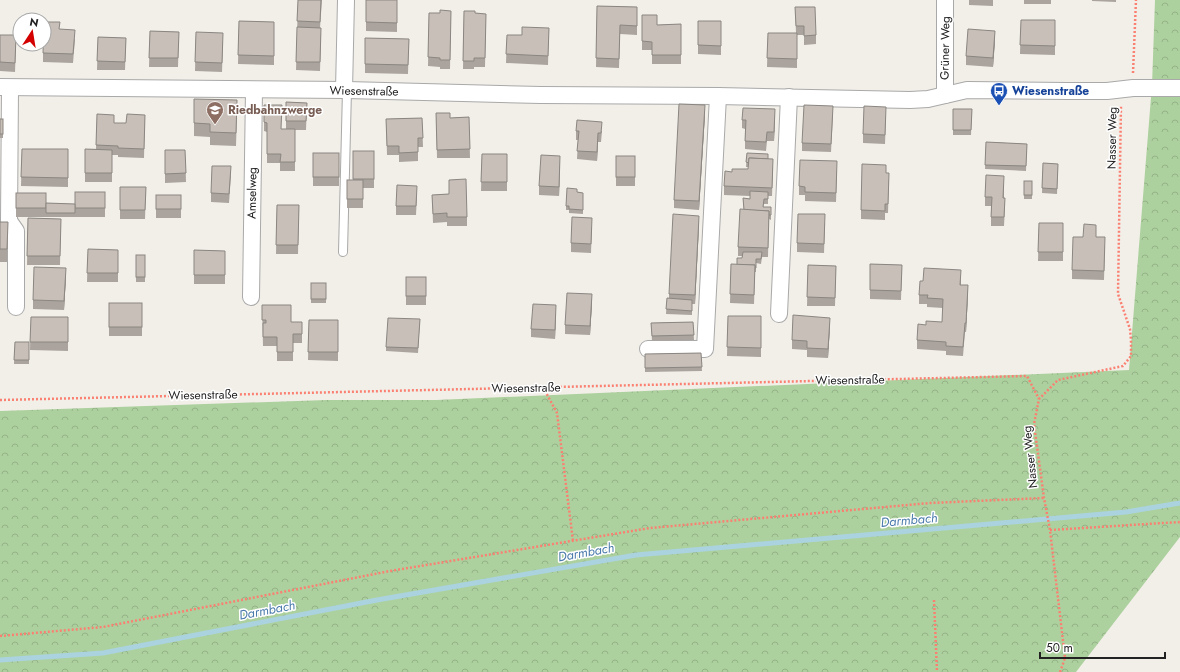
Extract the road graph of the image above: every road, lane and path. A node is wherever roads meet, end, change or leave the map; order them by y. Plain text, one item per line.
1 (346, 0) edge
2 (946, 0) edge
3 (1136, 0) edge
4 (5, 88) edge
5 (1180, 88) edge
6 (254, 90) junction
7 (346, 90) junction
8 (1127, 93) junction
9 (945, 95) junction
10 (718, 96) junction
11 (790, 97) junction
12 (343, 252) dead end
13 (251, 297) dead end
14 (16, 307) dead end
15 (779, 314) dead end
16 (648, 349) dead end
17 (543, 387) junction
18 (1039, 399) junction
19 (0, 400) edge
20 (1044, 498) junction
21 (1180, 522) edge
22 (1050, 530) junction
23 (573, 541) junction
24 (934, 600) dead end
25 (0, 636) edge
26 (937, 672) edge
27 (1060, 672) edge

1 - 7 street
2 - 9 street, Grüner Weg
3 - 8 path, Nasser Weg
4 - 6 street, Wiesenstraße
4 - 14 street, Wiesenstraße
5 - 8 street, Wiesenstraße
6 - 7 street, Wiesenstraße
6 - 13 street, Amselweg
7 - 10 street, Wiesenstraße
7 - 12 lane
8 - 9 street, Wiesenstraße
8 - 18 path, Nasser Weg
9 - 11 street, Wiesenstraße
10 - 11 street, Wiesenstraße
10 - 16 street
11 - 15 street
17 - 18 path, Wiesenstraße
17 - 19 path, Wiesenstraße
17 - 23 path
18 - 20 path, Nasser Weg
20 - 22 path, Nasser Weg
20 - 23 path
21 - 22 path
22 - 27 path, Nasser Weg
23 - 25 path
24 - 26 path

